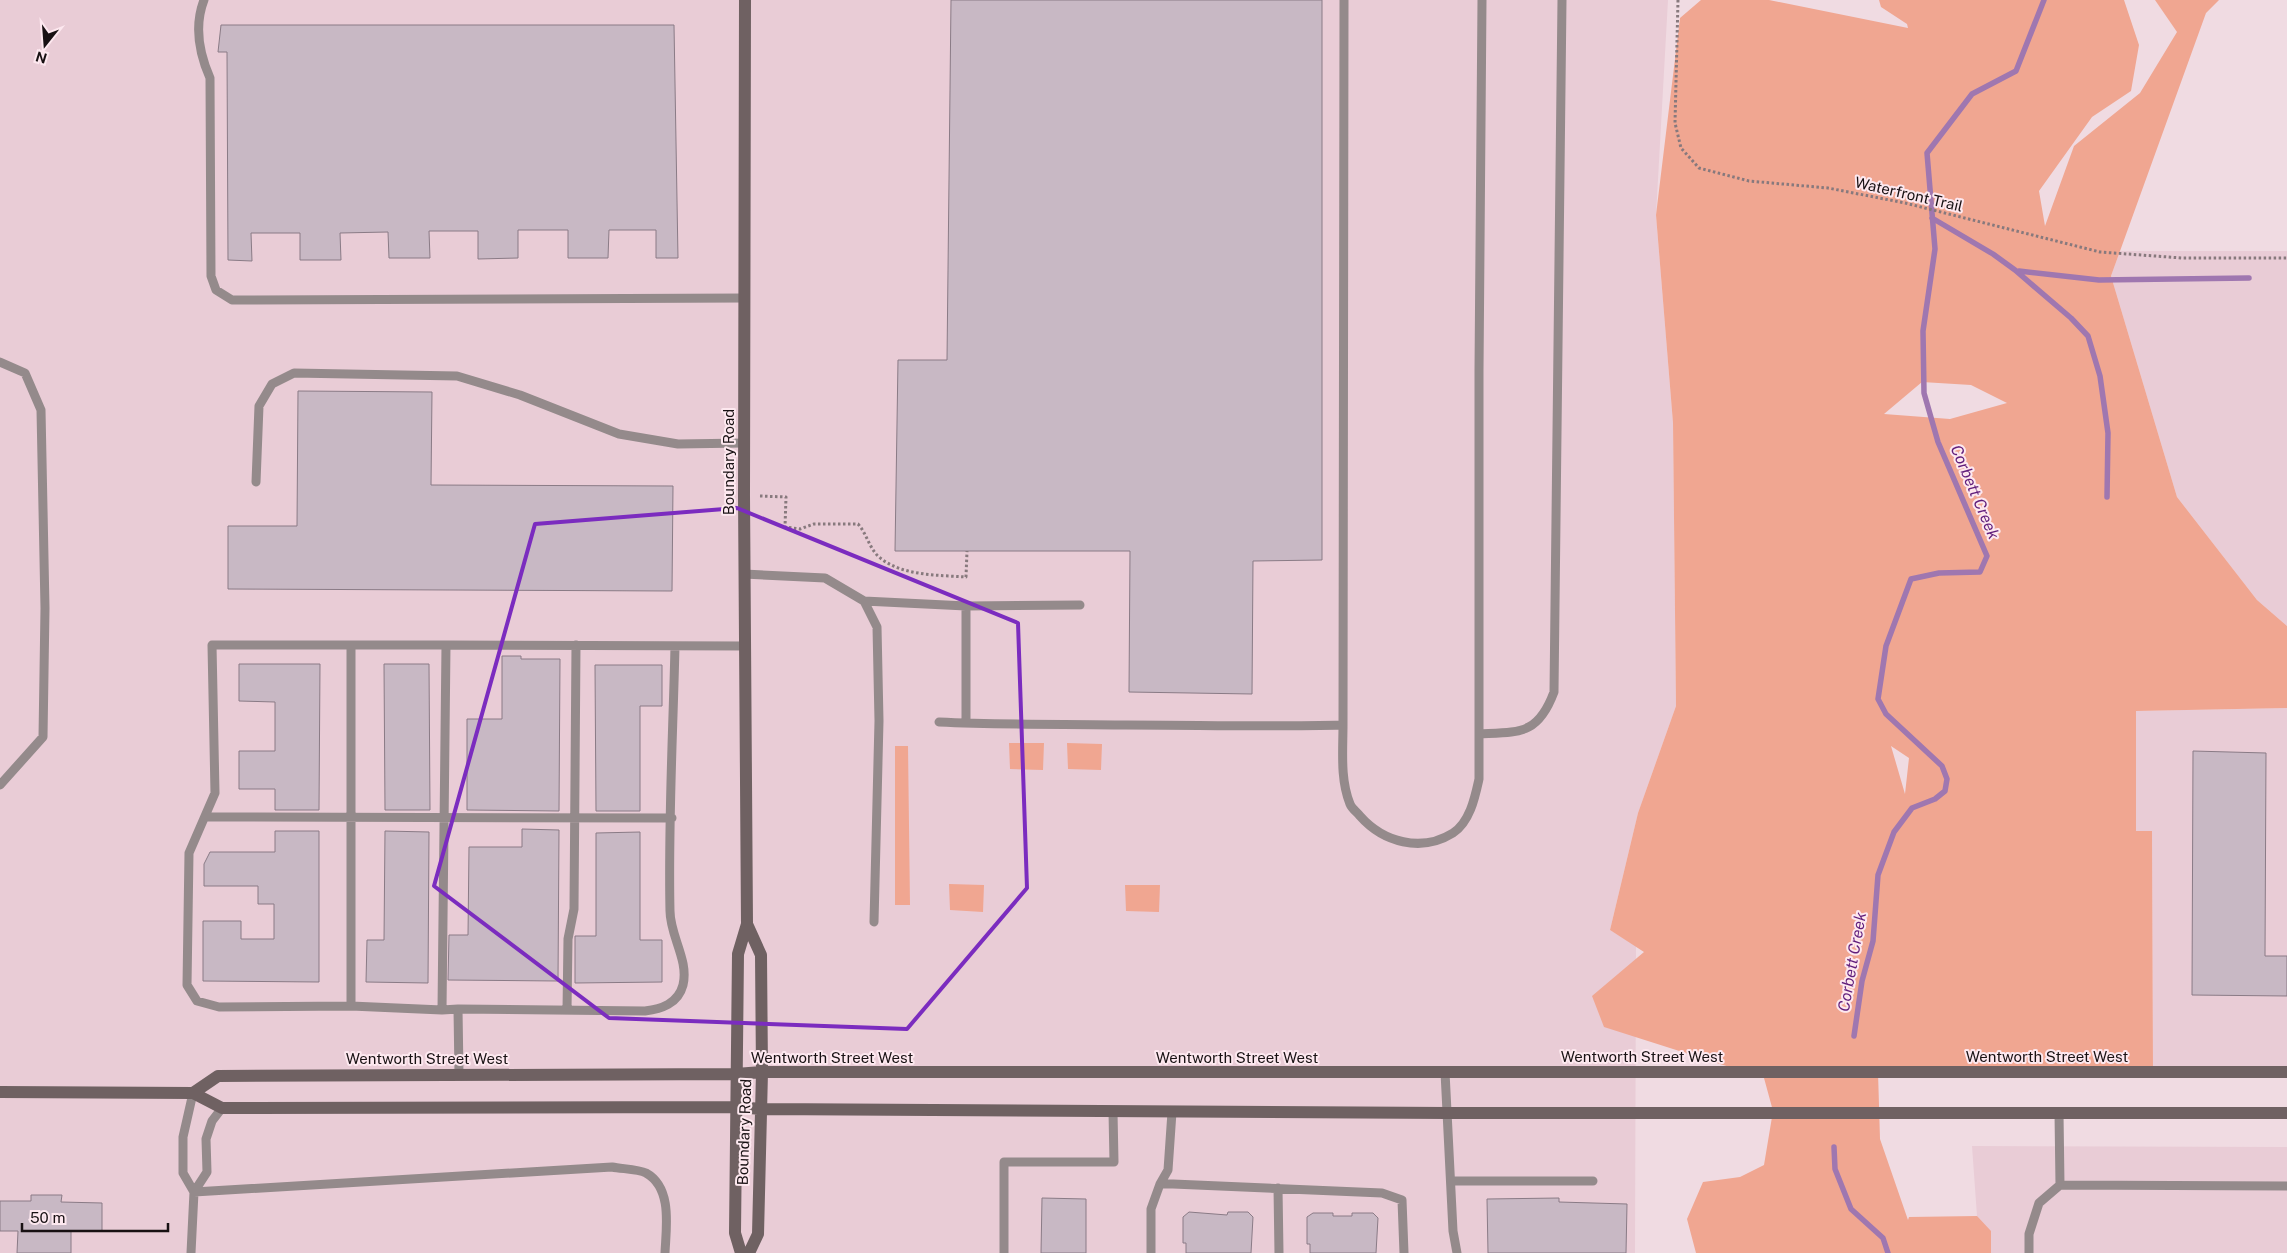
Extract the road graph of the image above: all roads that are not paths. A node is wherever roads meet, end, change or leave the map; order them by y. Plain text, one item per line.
1 (204, 0) edge
2 (745, 0) edge
3 (1344, 0) edge
4 (1482, 0) edge
5 (1562, 0) edge
6 (745, 298) junction
7 (0, 362) edge
8 (744, 443) junction
9 (256, 482) dead end
10 (744, 574) junction
11 (864, 601) junction
12 (1080, 605) dead end
13 (966, 606) junction
14 (446, 645) junction
15 (576, 645) junction
16 (352, 646) junction
17 (674, 646) junction
18 (745, 646) junction
19 (940, 722) dead end
20 (966, 723) junction
21 (1343, 725) junction
22 (1479, 734) junction
23 (0, 785) edge
24 (204, 817) junction
25 (353, 817) junction
26 (444, 817) junction
27 (574, 818) junction
28 (672, 818) junction
29 (874, 922) dead end
30 (747, 924) junction
31 (351, 1006) junction
32 (458, 1009) junction
33 (442, 1010) junction
34 (568, 1010) junction
35 (762, 1072) junction
36 (1445, 1072) junction
37 (2287, 1072) edge
38 (460, 1074) junction
39 (736, 1074) junction
40 (0, 1092) edge
41 (193, 1093) junction
42 (738, 1106) junction
43 (222, 1108) junction
44 (761, 1109) junction
45 (1113, 1112) junction
46 (1172, 1112) junction
47 (1447, 1113) junction
48 (2059, 1113) junction
49 (2287, 1113) edge
50 (1452, 1181) junction
51 (1593, 1181) dead end
52 (1160, 1184) junction
53 (2060, 1185) junction
54 (2287, 1186) edge
55 (1278, 1188) junction
56 (194, 1192) junction
57 (191, 1253) edge
58 (665, 1253) edge
59 (741, 1253) edge
60 (749, 1253) edge
61 (1004, 1253) edge
62 (1151, 1253) edge
63 (1279, 1253) edge
64 (1404, 1253) edge
65 (1457, 1253) edge
66 (2029, 1253) edge

1 - 6 lane
2 - 6 main road, Boundary Road
3 - 21 lane
4 - 22 lane
5 - 22 lane
6 - 8 main road, Boundary Road
7 - 23 lane
8 - 9 lane
8 - 10 main road, Boundary Road
10 - 11 lane
10 - 18 main road, Boundary Road
11 - 13 lane
11 - 29 lane
12 - 13 lane
13 - 20 lane
14 - 15 lane
14 - 16 lane
14 - 26 lane
15 - 17 lane
15 - 27 lane
16 - 24 lane
16 - 25 lane
17 - 18 lane
17 - 28 lane
18 - 30 main road, Boundary Road
19 - 20 lane
20 - 21 lane
21 - 22 lane
24 - 25 lane
24 - 31 lane
25 - 26 lane
25 - 31 lane
26 - 27 lane
26 - 33 lane
27 - 28 lane
27 - 34 lane
28 - 34 lane
30 - 35 main road, Boundary Road
30 - 39 main road, Boundary Road
31 - 33 lane
32 - 33 lane
32 - 34 lane
32 - 38 lane
35 - 36 main road, Wentworth Street West
35 - 39 main road, Wentworth Street West
35 - 44 main road, Boundary Road
36 - 37 main road, Wentworth Street West
36 - 47 lane
38 - 39 main road, Wentworth Street West
38 - 41 main road, Wentworth Street West
39 - 42 main road, Boundary Road
40 - 41 main road
41 - 43 main road
41 - 56 lane
42 - 43 main road
42 - 44 main road
42 - 59 main road, Boundary Road
43 - 56 lane
44 - 45 main road
44 - 60 main road, Boundary Road
45 - 46 main road
45 - 61 lane
46 - 47 main road
46 - 52 lane
47 - 48 main road
47 - 50 lane
48 - 49 main road
48 - 53 lane
50 - 51 lane
50 - 65 lane
52 - 55 lane
52 - 62 lane
53 - 54 lane
53 - 66 lane
55 - 63 lane
55 - 64 lane
56 - 57 lane
56 - 58 lane

